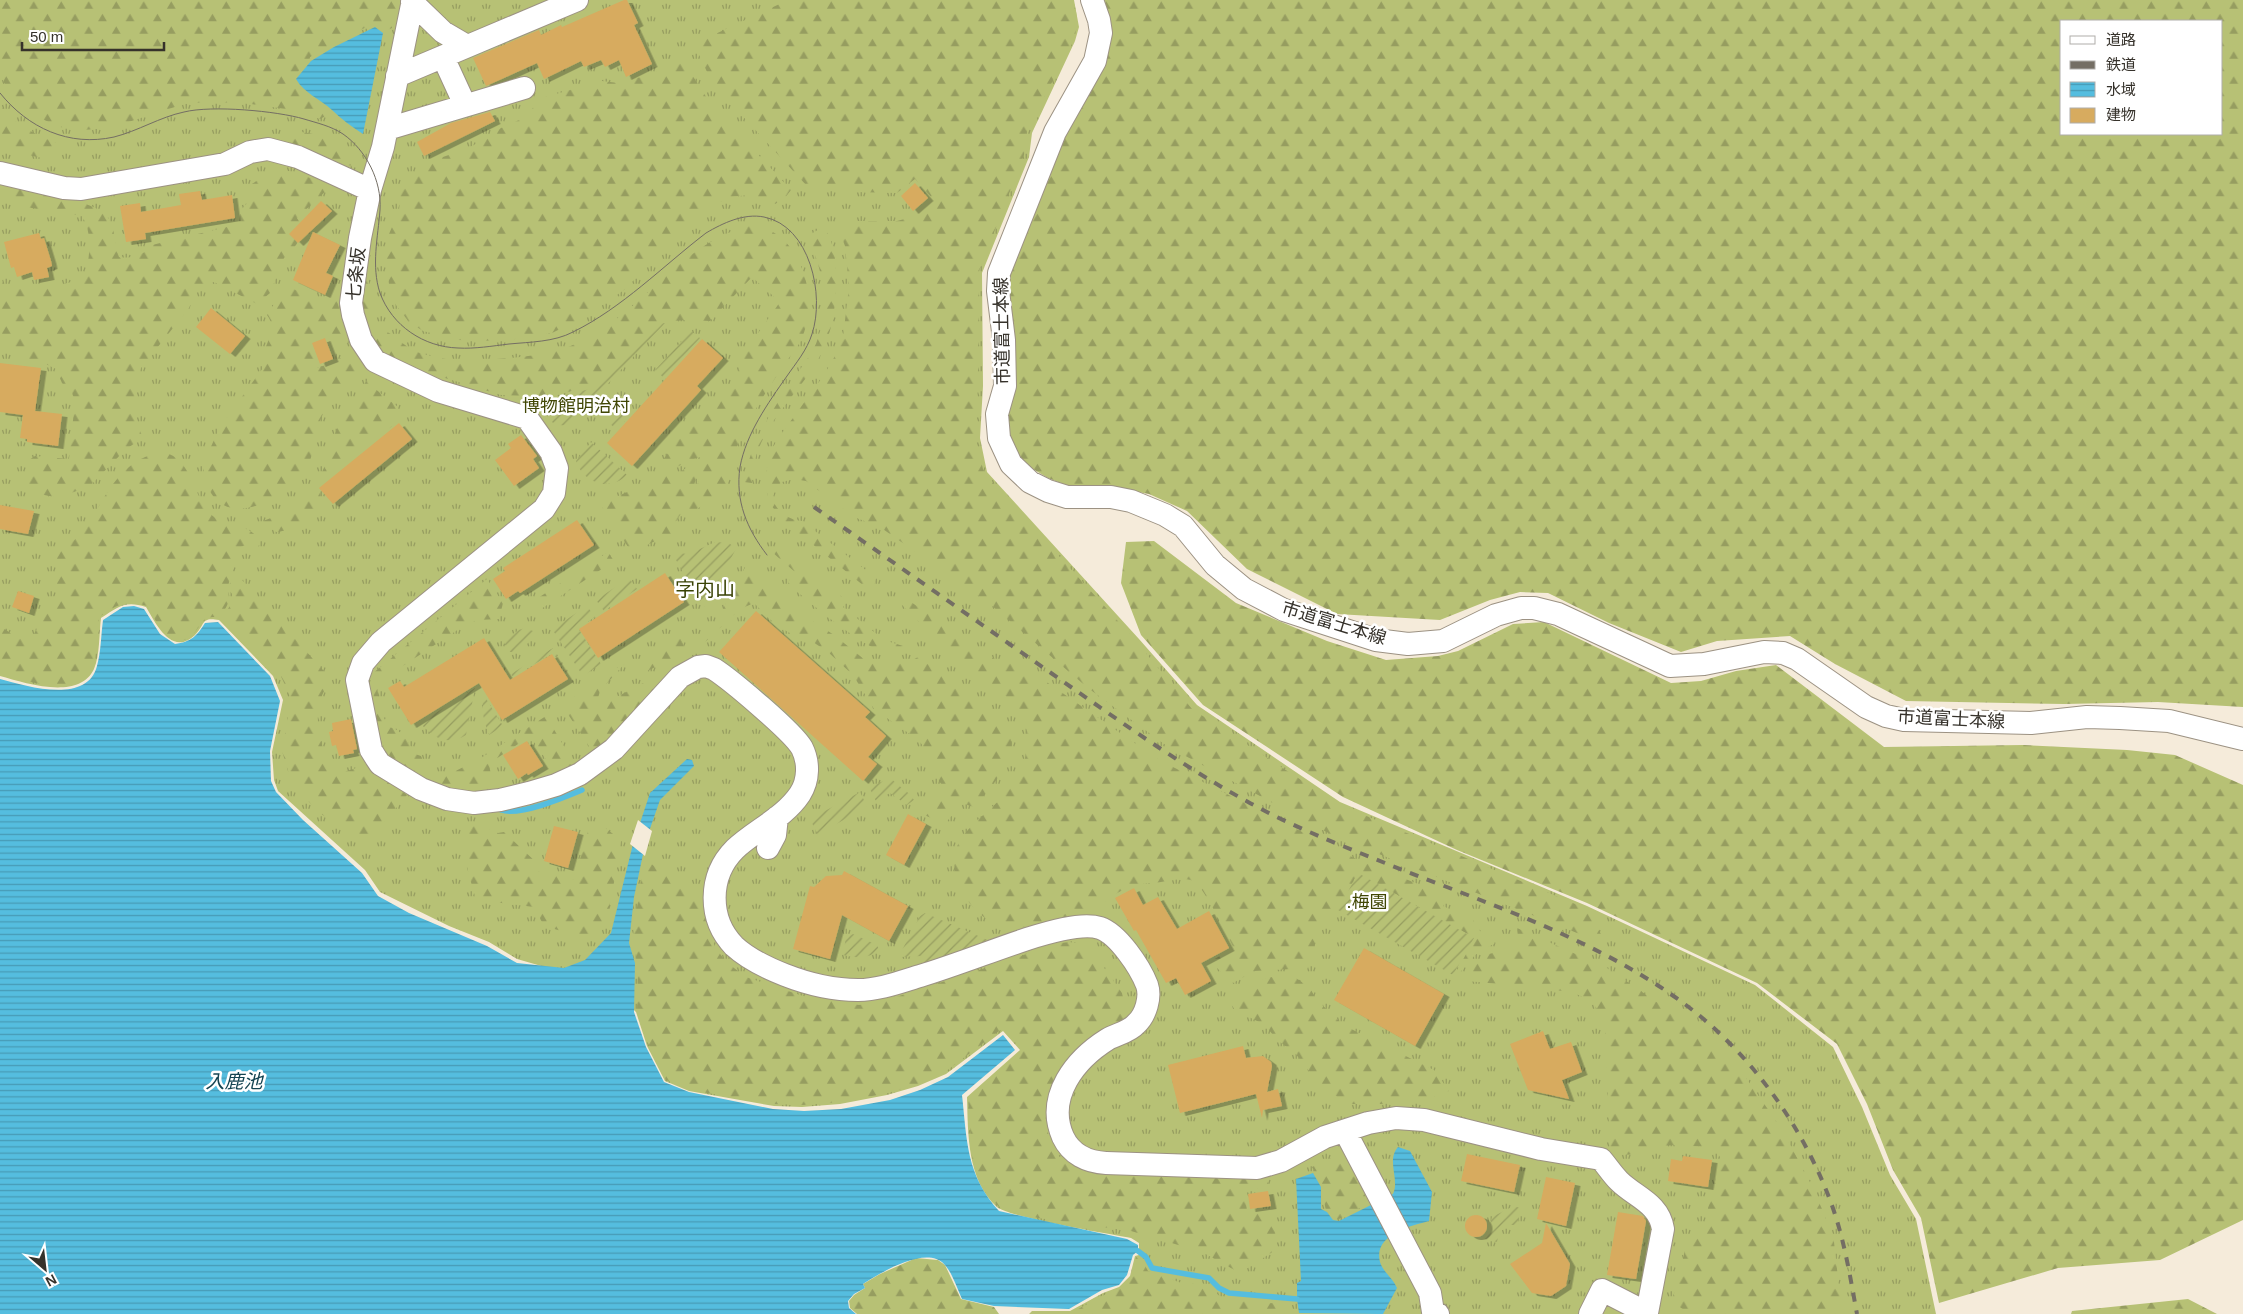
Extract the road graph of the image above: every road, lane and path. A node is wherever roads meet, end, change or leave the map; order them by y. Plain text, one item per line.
1 (577, 0) edge
2 (1092, 0) edge
3 (413, 1) edge
4 (467, 46) junction
5 (443, 57) junction
6 (397, 76) junction
7 (524, 88) dead end
8 (465, 106) junction
9 (387, 129) junction
10 (0, 173) edge
11 (372, 182) junction
12 (2243, 738) edge
13 (777, 817) junction
14 (768, 848) dead end
15 (1345, 1131) junction
16 (1438, 1314) edge
17 (1590, 1314) edge

1 - 4 street
2 - 12 street, 市道富士本線
3 - 4 street
3 - 6 street, 七条坂
4 - 5 street
5 - 6 street
5 - 8 street
6 - 9 street, 七条坂
7 - 8 street
8 - 9 street
9 - 11 street, 七条坂
10 - 11 street
11 - 13 street, 七条坂
13 - 14 street
13 - 15 street, 七条坂
15 - 16 street
15 - 17 street, 七条坂

